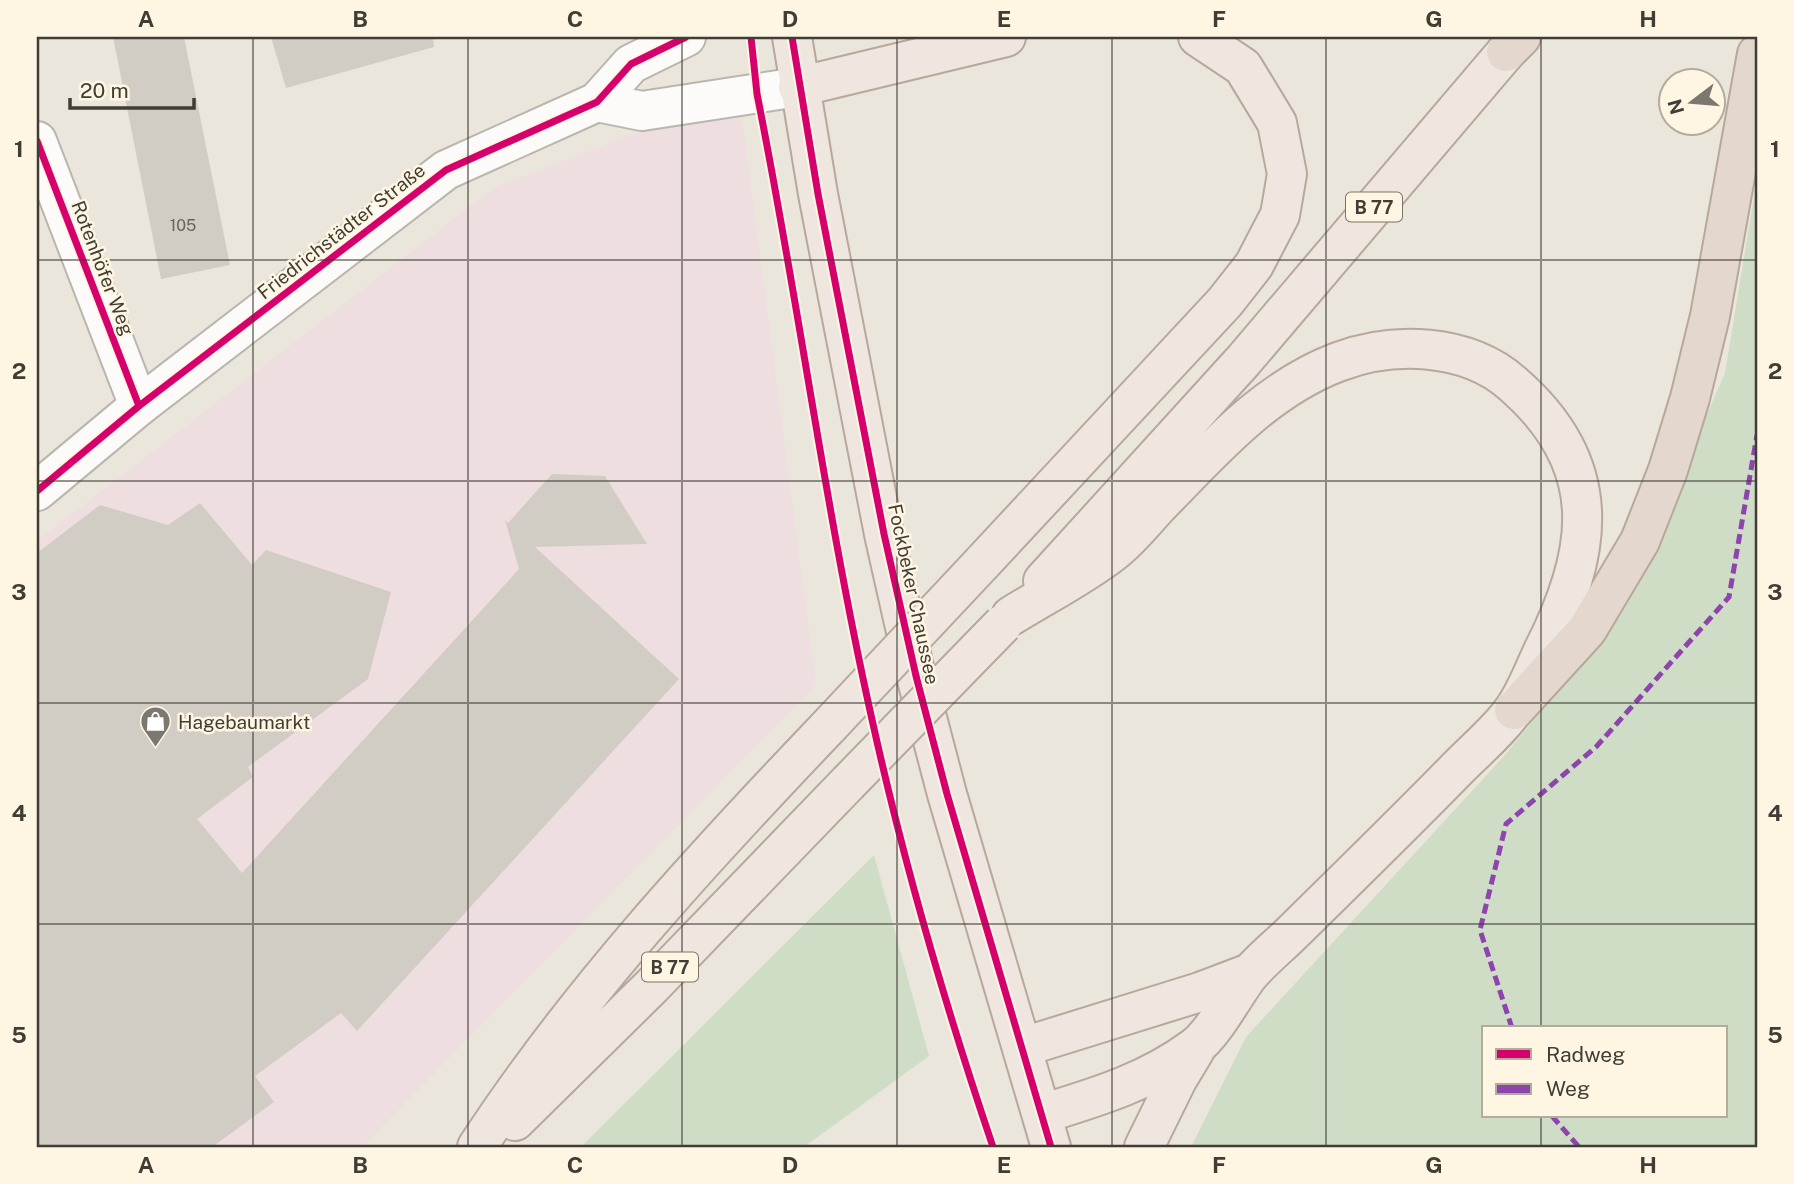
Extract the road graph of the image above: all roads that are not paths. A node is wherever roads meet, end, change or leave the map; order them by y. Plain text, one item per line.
1 (686, 37) edge
2 (792, 37) edge
3 (1006, 37) edge
4 (1198, 37) edge
5 (1515, 42) edge
6 (1757, 54) edge
7 (798, 87) junction
8 (597, 103) junction
9 (37, 141) edge
10 (139, 406) junction
11 (37, 491) edge
12 (1007, 620) junction
13 (1514, 710) junction
14 (1250, 973) junction
15 (1199, 1045) junction
16 (1023, 1048) junction
17 (1046, 1130) edge
18 (477, 1147) edge
19 (488, 1147) edge
20 (1144, 1147) edge

1 - 8 street, Friedrichstädter Straße
2 - 7 main road, Fockbeker Chaussee
3 - 7 main road
4 - 18 main road, bridge
5 - 12 main road, B 77
6 - 13 highway
7 - 8 street
7 - 16 main road, Fockbeker Chaussee
8 - 10 street, Friedrichstädter Straße
9 - 10 street, Rotenhöfer Weg
10 - 11 street, Friedrichstädter Straße
12 - 13 main road
12 - 19 main road, B 77, bridge
13 - 14 main road
14 - 15 main road
14 - 16 main road
15 - 17 main road
15 - 20 main road
16 - 17 main road, Fockbeker Chaussee

